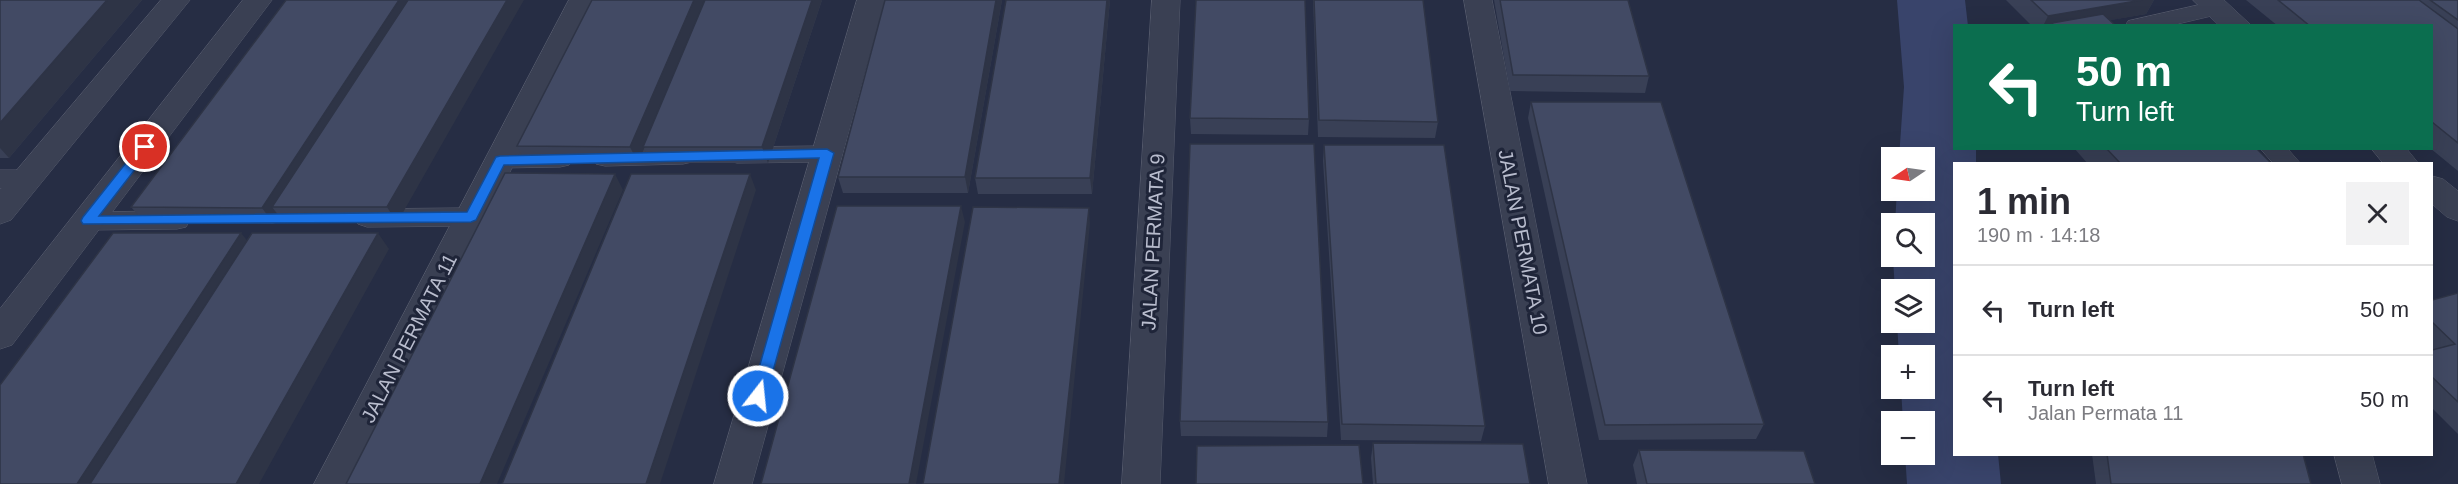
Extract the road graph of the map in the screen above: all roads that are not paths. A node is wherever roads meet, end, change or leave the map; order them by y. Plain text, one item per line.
1 (176, 0) edge
2 (258, 0) edge
3 (583, 0) edge
4 (871, 0) edge
5 (1166, 0) edge
6 (1478, 0) edge
7 (2212, 4) edge
8 (2143, 24) edge
9 (2236, 24) edge
10 (2274, 150) edge
11 (2388, 150) edge
12 (827, 153) junction
13 (500, 160) junction
14 (2287, 162) edge
15 (2402, 162) edge
16 (14, 179) edge
17 (2433, 188) edge
18 (2458, 211) edge
19 (0, 212) edge
20 (471, 217) junction
21 (339, 218) edge
22 (2433, 219) edge
23 (196, 220) edge
24 (88, 221) junction
25 (0, 335) edge
26 (2354, 456) edge
27 (333, 484) edge
28 (734, 484) edge
29 (1140, 484) edge
30 (1568, 484) edge
31 (2361, 484) edge

1 - 16 street
2 - 24 street
3 - 13 street, JALAN PERMATA 11
4 - 12 street
5 - 29 street, JALAN PERMATA 9
6 - 30 street, JALAN PERMATA 10
7 - 8 lane
7 - 9 street
10 - 14 lane
11 - 15 street
12 - 13 lane
12 - 28 street
13 - 20 street, JALAN PERMATA 11
16 - 19 street
17 - 18 street
18 - 22 street
20 - 21 lane
20 - 27 street, JALAN PERMATA 11
23 - 24 lane
24 - 25 street
26 - 31 street

